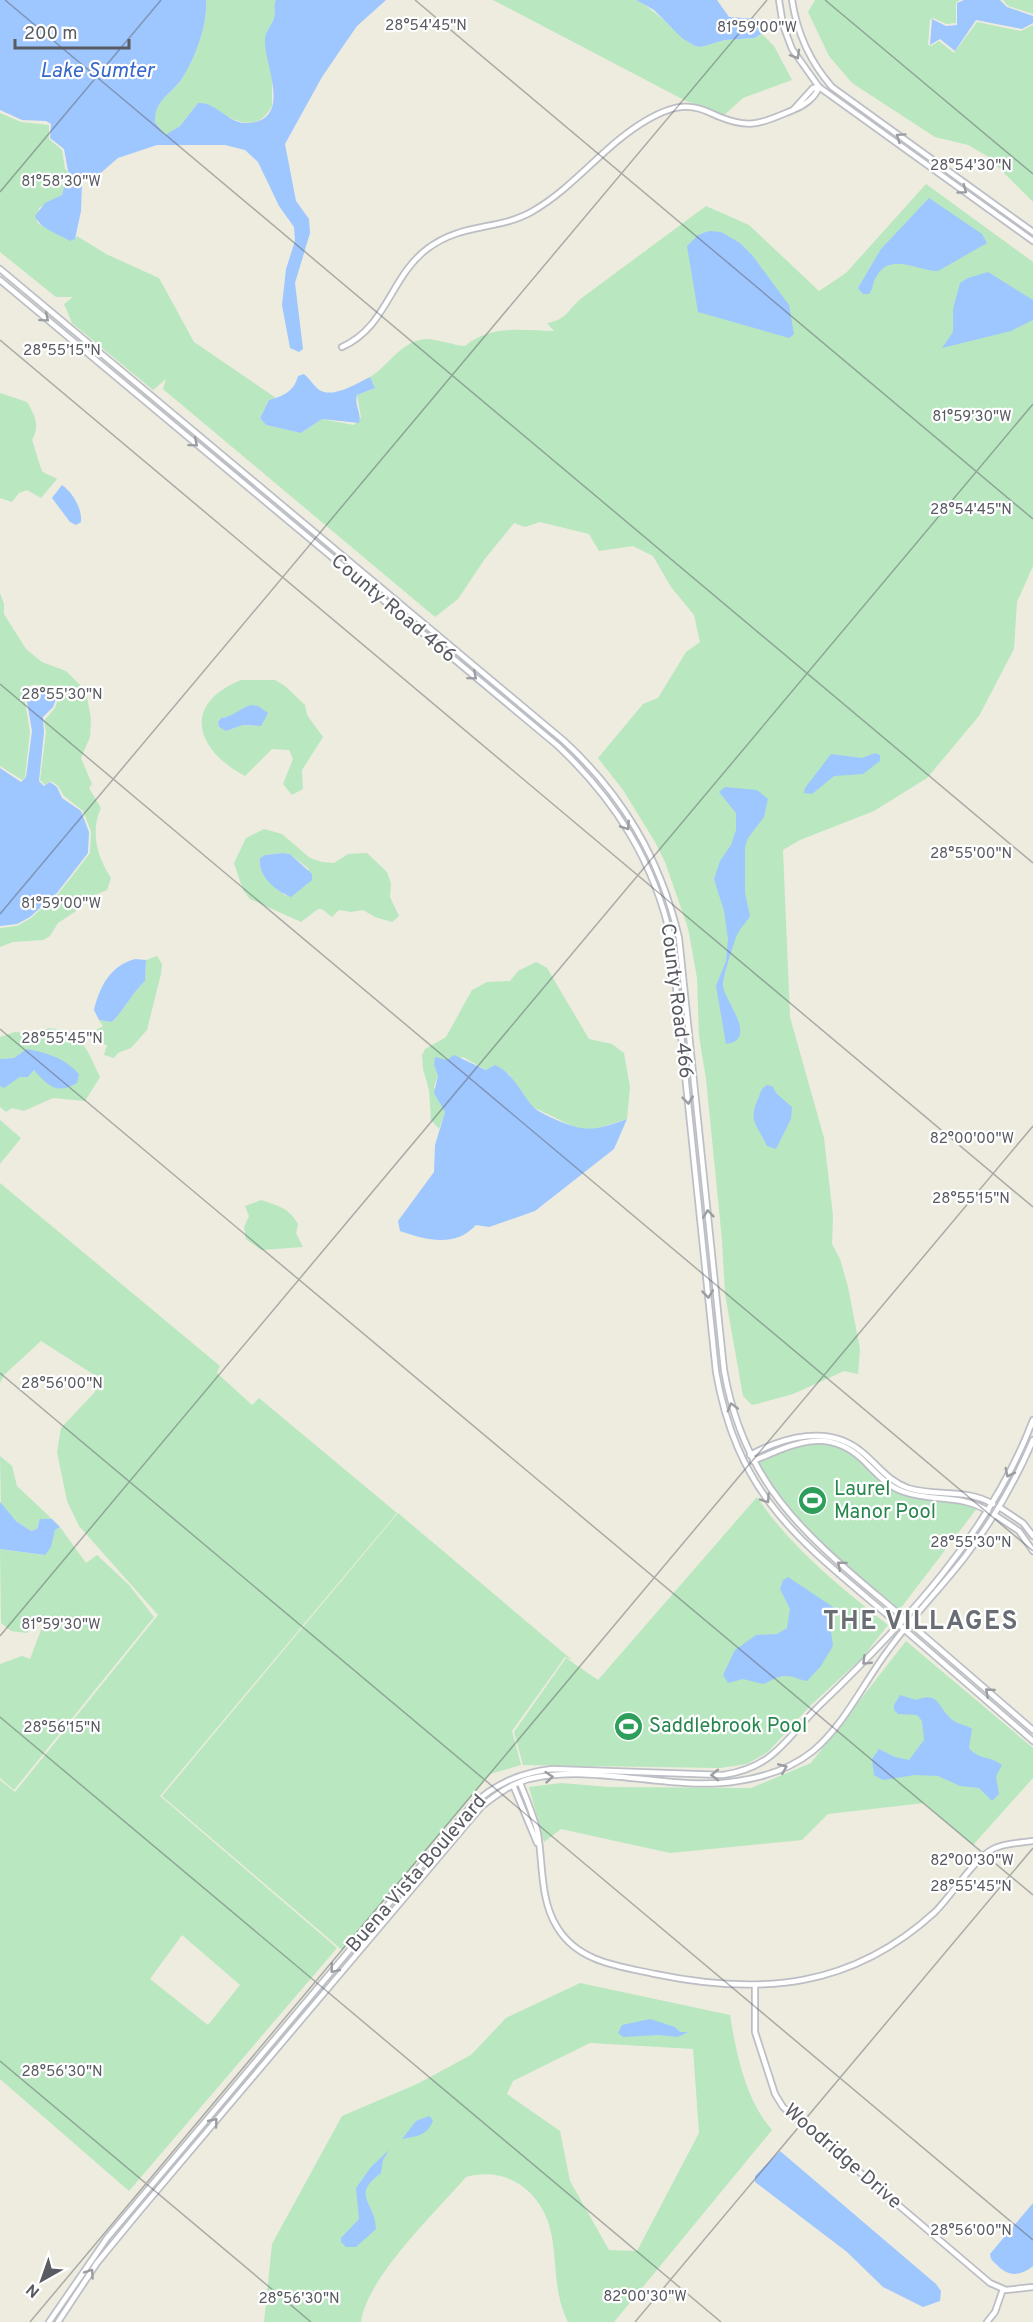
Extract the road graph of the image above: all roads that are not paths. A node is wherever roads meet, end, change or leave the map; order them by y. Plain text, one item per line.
1 (778, 0) edge
2 (792, 0) edge
3 (826, 80) junction
4 (819, 87) junction
5 (1033, 232) edge
6 (1033, 241) edge
7 (0, 269) edge
8 (0, 280) edge
9 (342, 347) dead end
10 (611, 803) junction
11 (623, 806) junction
12 (1033, 1420) edge
13 (1033, 1440) edge
14 (779, 1441) junction
15 (737, 1445) junction
16 (781, 1447) junction
17 (750, 1455) junction
18 (743, 1459) junction
19 (753, 1461) junction
20 (763, 1479) junction
21 (952, 1495) junction
22 (993, 1504) junction
23 (999, 1508) junction
24 (988, 1511) junction
25 (994, 1515) junction
26 (1033, 1536) edge
27 (1033, 1551) edge
28 (904, 1619) junction
29 (909, 1624) junction
30 (899, 1625) junction
31 (904, 1630) junction
32 (1033, 1730) edge
33 (1033, 1741) edge
34 (518, 1776) junction
35 (510, 1778) junction
36 (520, 1783) junction
37 (513, 1785) junction
38 (534, 1828) junction
39 (1033, 1841) edge
40 (360, 1938) junction
41 (366, 1943) junction
42 (755, 1986) junction
43 (1033, 2287) edge
44 (1003, 2289) junction
45 (49, 2322) edge
46 (58, 2322) edge
47 (987, 2322) edge

1 -> 4 main road
2 - 3 main road
3 - 4 main road
5 -> 3 main road
4 -> 6 main road
4 - 9 main road
7 - 11 main road, County Road 466
8 -> 10 main road, County Road 466
10 - 11 main road
10 -> 15 main road, County Road 466
17 -> 11 main road, County Road 466
12 -> 22 main road, Buena Vista Boulevard
13 - 23 main road, Buena Vista Boulevard
14 - 16 main road
14 - 17 main road
14 - 21 main road
15 - 18 main road, County Road 466
15 - 19 main road
16 - 19 main road
16 - 21 main road
17 - 19 main road, County Road 466
18 - 20 main road
18 -> 30 main road, County Road 466
19 - 20 main road, County Road 466
28 -> 20 main road, County Road 466
21 - 22 main road
21 - 24 main road
22 - 23 main road
22 - 24 main road, Buena Vista Boulevard
23 - 25 main road, Buena Vista Boulevard
23 - 26 main road
24 - 25 main road
24 - 28 main road, Buena Vista Boulevard
25 - 27 main road
25 - 29 main road, Buena Vista Boulevard
28 - 29 main road, County Road 466
28 - 30 main road, Buena Vista Boulevard
29 - 31 main road, Buena Vista Boulevard
32 -> 29 main road, County Road 466
30 - 31 main road, County Road 466
30 -> 34 main road, Buena Vista Boulevard
31 - 33 main road, County Road 466
36 -> 31 main road, Buena Vista Boulevard
34 - 35 main road, Buena Vista Boulevard
34 - 36 main road
35 - 37 main road
35 - 40 main road, Buena Vista Boulevard
36 - 37 main road, Buena Vista Boulevard
36 - 38 main road
37 - 38 main road
37 - 41 main road, Buena Vista Boulevard
38 - 42 main road
39 - 42 main road
40 - 41 main road
40 -> 45 main road, Buena Vista Boulevard
46 -> 41 main road, Buena Vista Boulevard
42 - 44 main road, Woodridge Drive
43 - 44 main road
44 - 47 main road

